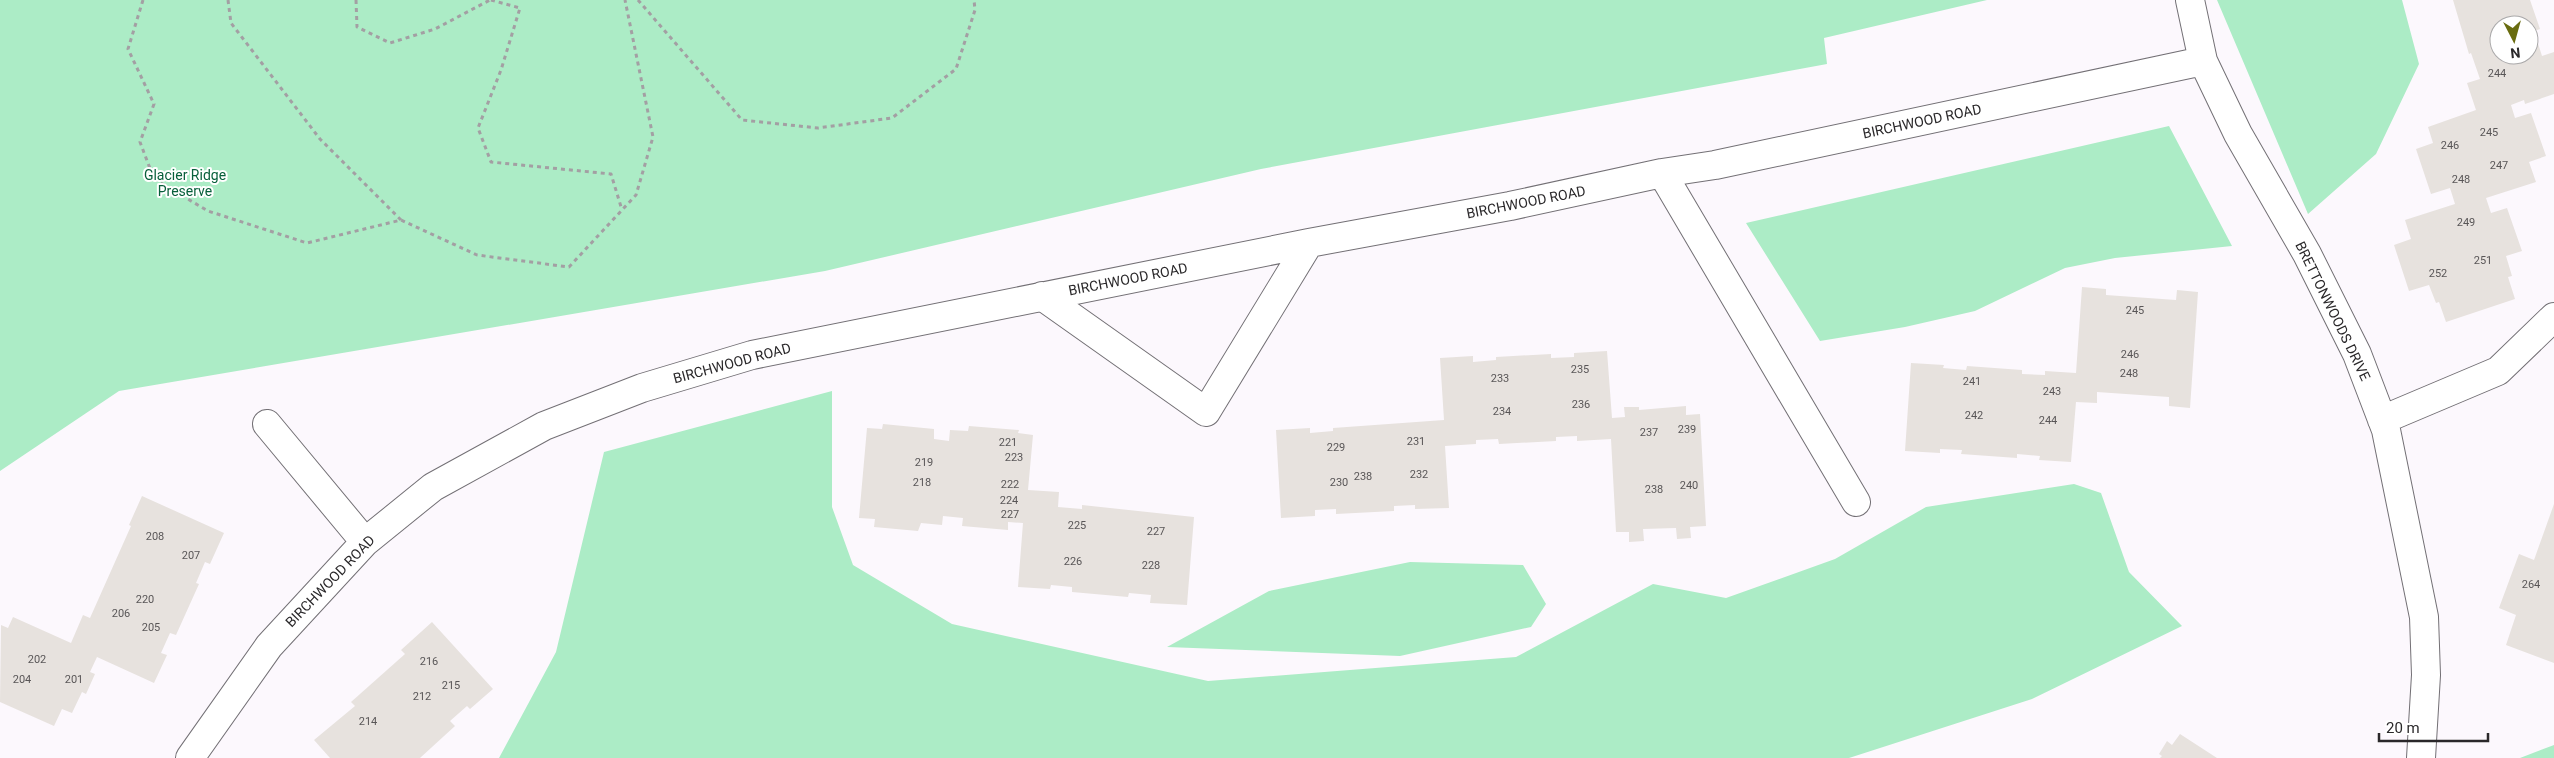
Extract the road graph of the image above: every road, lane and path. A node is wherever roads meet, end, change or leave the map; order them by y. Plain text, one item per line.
1 (143, 0) edge
2 (228, 0) edge
3 (356, 0) edge
4 (490, 0) edge
5 (625, 0) edge
6 (638, 0) edge
7 (974, 0) edge
8 (2190, 0) edge
9 (2202, 61) junction
10 (1662, 173) junction
11 (622, 211) junction
12 (401, 220) junction
13 (1309, 243) junction
14 (1042, 296) junction
15 (2554, 317) edge
16 (2382, 420) junction
17 (268, 424) dead end
18 (1856, 502) dead end
19 (365, 542) junction
20 (190, 758) edge
21 (2421, 758) edge

1 - 12 path
2 - 12 path
3 - 4 path
4 - 11 path
5 - 11 path
6 - 7 path
8 - 9 street, BRETTONWOODS DRIVE
9 - 10 street, BIRCHWOOD ROAD
9 - 16 street, BRETTONWOODS DRIVE
10 - 13 street, BIRCHWOOD ROAD
10 - 18 street
11 - 12 path
13 - 14 street, BIRCHWOOD ROAD
13 - 14 street
14 - 19 street, BIRCHWOOD ROAD
15 - 16 street
16 - 21 street, BRETTONWOODS DRIVE
17 - 19 street
19 - 20 street, BIRCHWOOD ROAD

